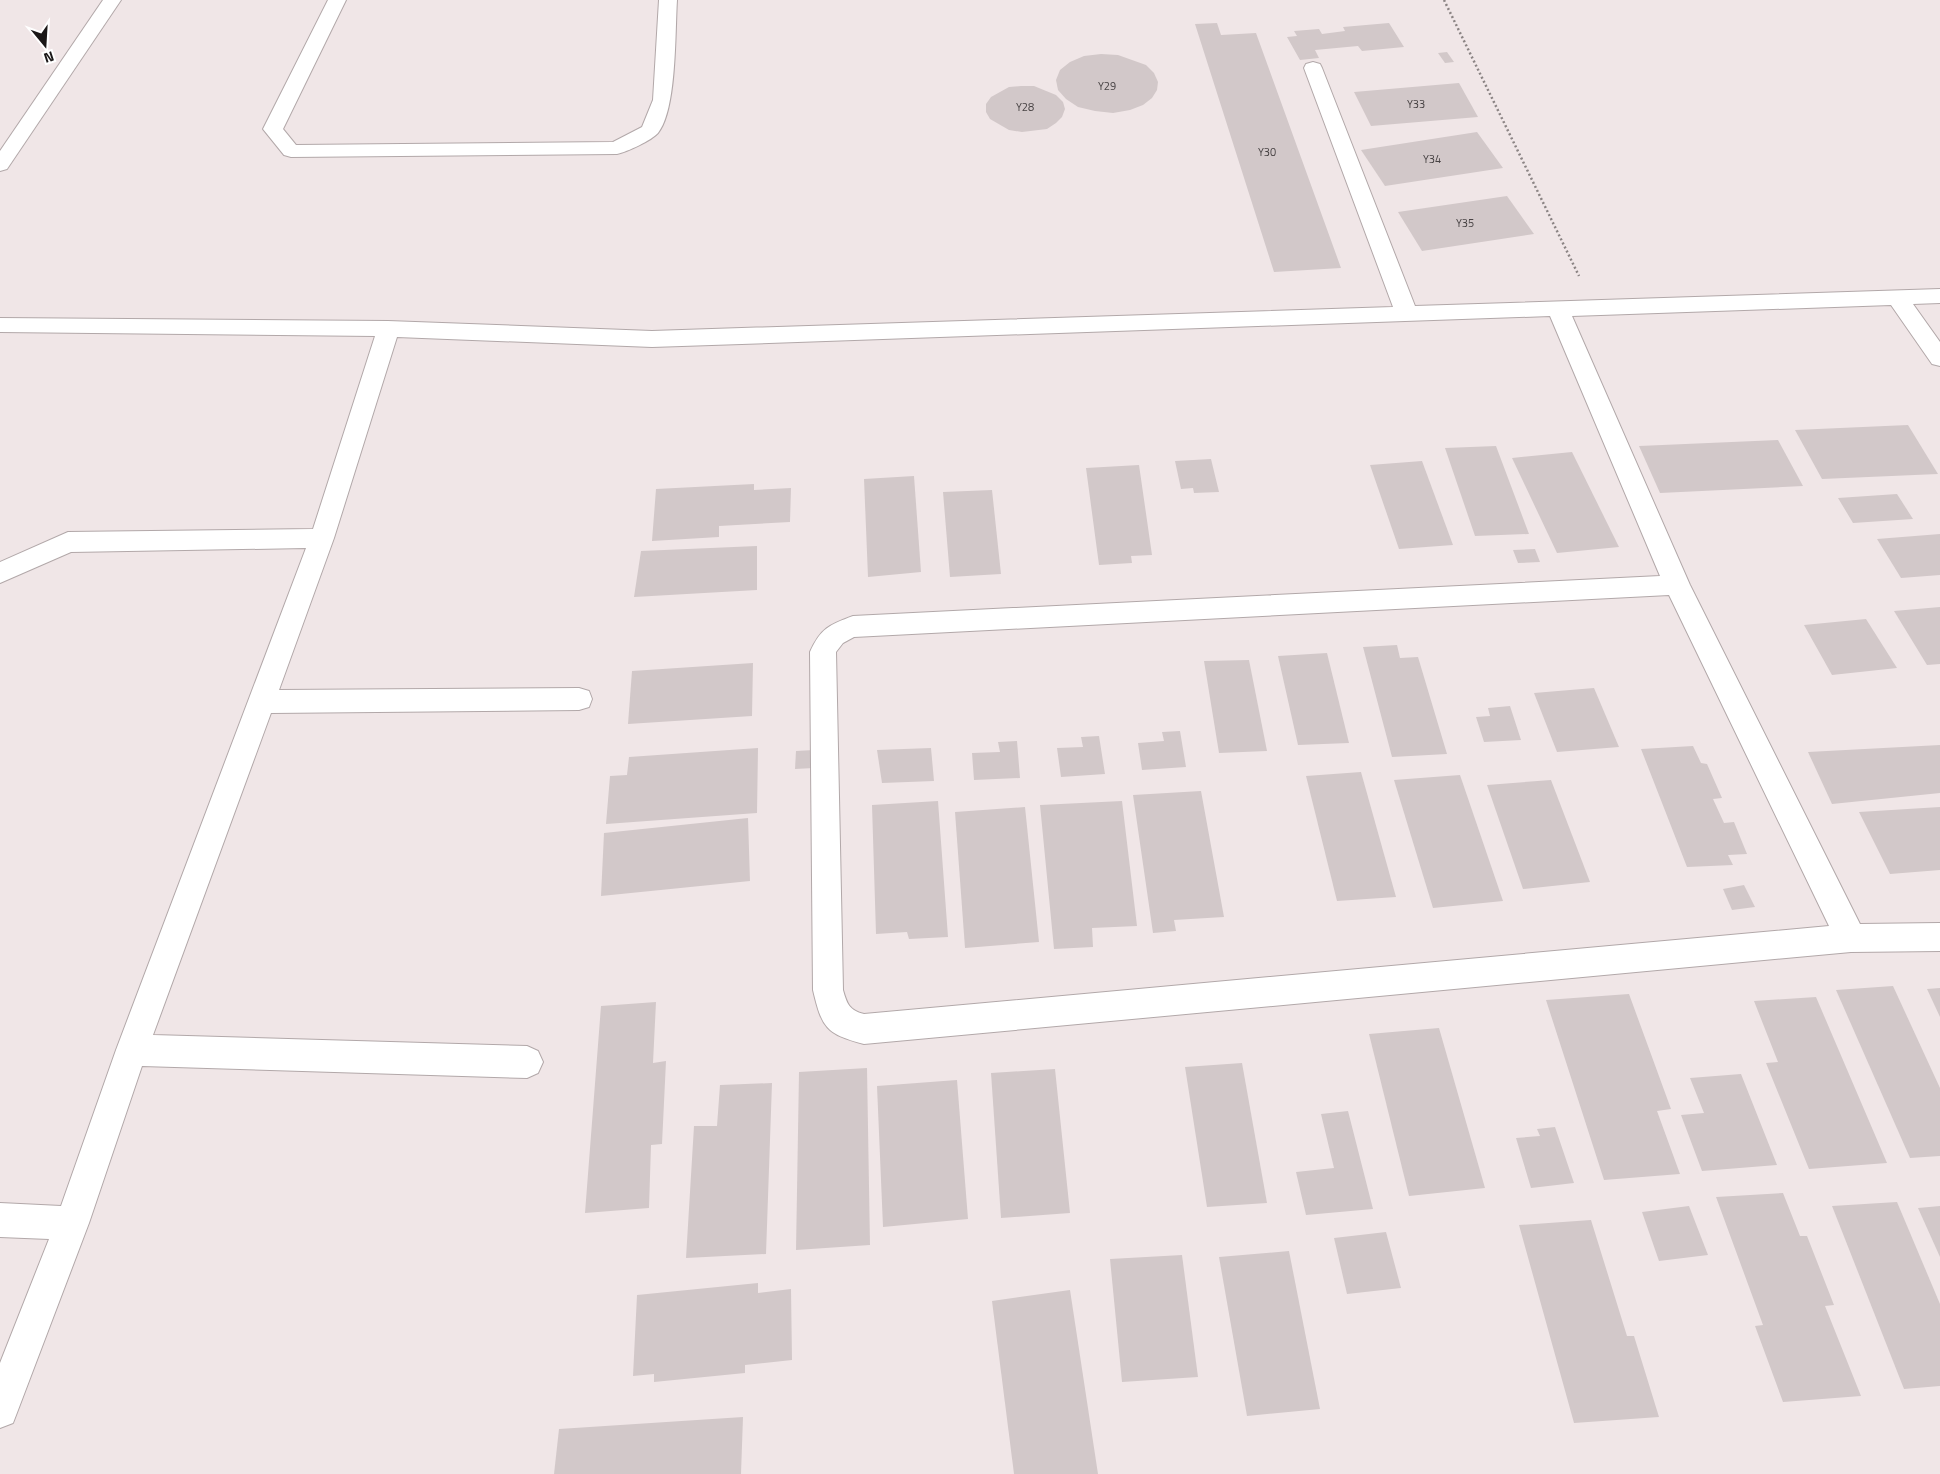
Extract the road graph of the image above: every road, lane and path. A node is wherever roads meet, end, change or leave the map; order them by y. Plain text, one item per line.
1 (112, 0) edge
2 (337, 0) edge
3 (668, 0) edge
4 (1444, 0) edge
5 (1313, 68) dead end
6 (0, 165) edge
7 (1940, 296) edge
8 (1897, 298) junction
9 (1594, 308) junction
10 (1558, 309) junction
11 (1406, 314) junction
12 (0, 325) edge
13 (388, 330) junction
14 (1940, 358) edge
15 (322, 538) junction
16 (0, 573) edge
17 (1676, 585) junction
18 (579, 699) dead end
19 (261, 702) junction
20 (1940, 937) edge
21 (1850, 938) junction
22 (132, 1050) junction
23 (527, 1062) dead end
24 (0, 1220) edge
25 (72, 1224) junction
26 (0, 1410) edge

1 - 6 street
2 - 3 street
4 - 9 path
5 - 11 street
7 - 8 street
8 - 9 street
8 - 14 street
9 - 10 street
10 - 11 street
10 - 17 street
11 - 13 street
12 - 13 street
13 - 15 street
15 - 16 street
15 - 19 street
17 - 21 street
17 - 21 street
18 - 19 street
19 - 22 street
20 - 21 street
22 - 23 street
22 - 25 street
24 - 25 street
25 - 26 street

